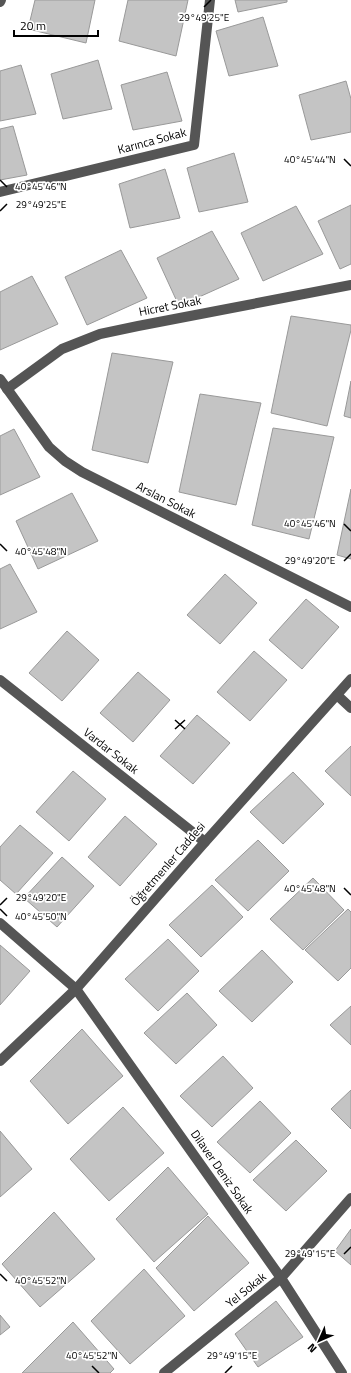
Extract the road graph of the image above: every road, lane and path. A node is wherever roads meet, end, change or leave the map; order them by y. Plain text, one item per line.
1 (210, 0) edge
2 (0, 192) edge
3 (351, 285) edge
4 (0, 379) edge
5 (7, 389) junction
6 (351, 607) edge
7 (351, 679) edge
8 (0, 680) edge
9 (337, 695) junction
10 (351, 708) edge
11 (205, 842) junction
12 (0, 923) edge
13 (76, 989) junction
14 (0, 1061) edge
15 (351, 1198) edge
16 (281, 1278) junction
17 (164, 1373) edge
18 (342, 1373) edge

1 - 2 street, Karınca Sokak
3 - 5 street, Hicret Sokak
4 - 5 street, Arslan Sokak
5 - 6 street, Arslan Sokak
7 - 9 street, Öğretmenler Caddesi
8 - 11 street, Vardar Sokak
9 - 10 street
9 - 11 street, Öğretmenler Caddesi
11 - 13 street, Öğretmenler Caddesi
12 - 13 street, Dilaver Deniz Sokak
13 - 14 street, Öğretmenler Caddesi
13 - 16 street, Dilaver Deniz Sokak
15 - 16 street, Yel Sokak
16 - 17 street, Yel Sokak
16 - 18 street, Dilaver Deniz Sokak

